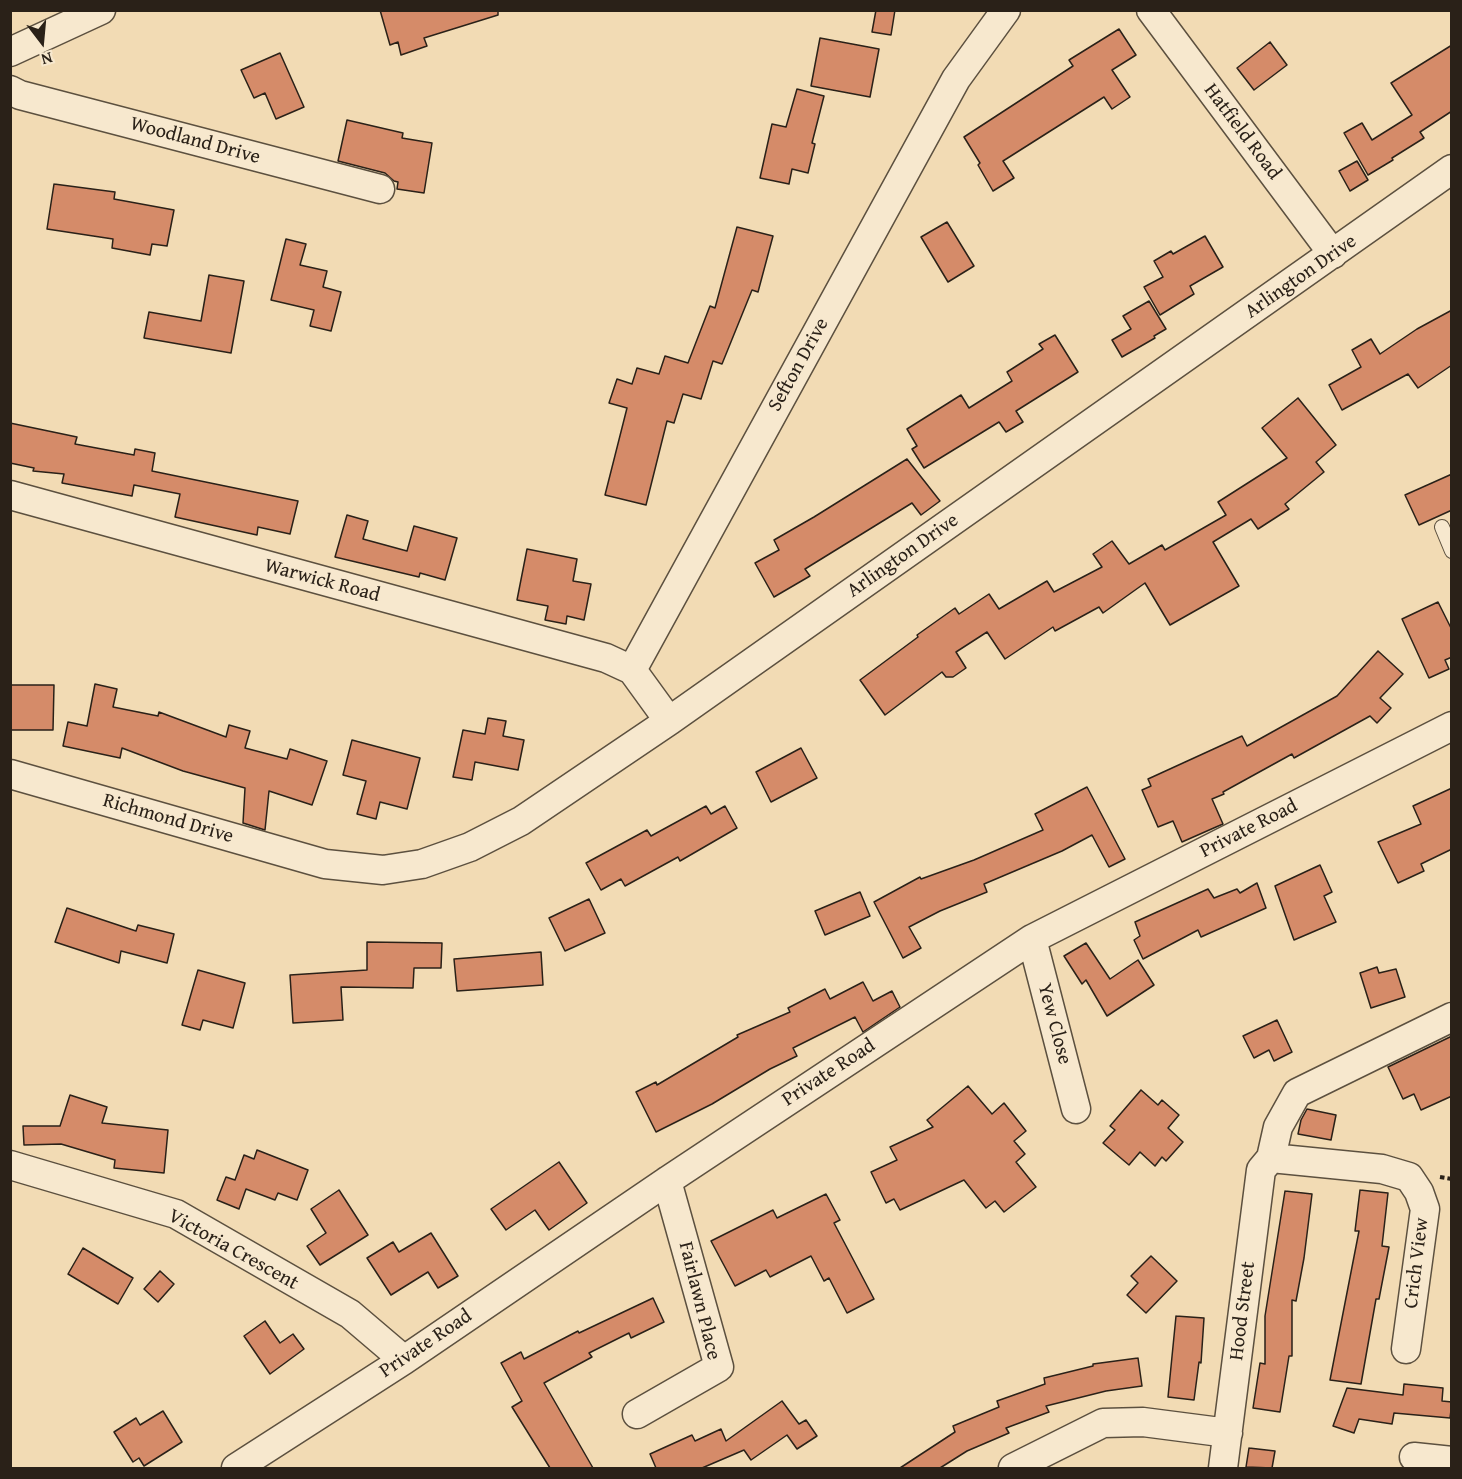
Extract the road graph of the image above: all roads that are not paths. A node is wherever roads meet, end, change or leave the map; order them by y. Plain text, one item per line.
1 (101, 10) edge
2 (1006, 10) edge
3 (1151, 10) edge
4 (10, 52) edge
5 (10, 90) edge
6 (1452, 169) edge
7 (380, 189) dead end
8 (1334, 254) junction
9 (10, 495) edge
10 (1442, 527) dead end
11 (1452, 551) edge
12 (632, 670) junction
13 (669, 721) junction
14 (1452, 726) edge
15 (10, 774) edge
16 (325, 864) joint
17 (1032, 939) junction
18 (1452, 1017) edge
19 (1076, 1109) dead end
20 (1271, 1158) junction
21 (10, 1165) edge
22 (667, 1180) junction
23 (1406, 1349) dead end
24 (404, 1360) junction
25 (637, 1414) dead end
26 (1228, 1432) junction
27 (1414, 1457) dead end
28 (1452, 1461) edge
29 (236, 1468) edge
30 (1013, 1468) edge
31 (1223, 1468) edge

1 - 4 street
2 - 12 street, Sefton Drive
3 - 8 street, Hatfield Road
5 - 7 street, Woodland Drive
6 - 8 street, Arlington Drive
8 - 13 street, Arlington Drive
9 - 12 street, Warwick Road
10 - 11 lane
12 - 13 street
13 - 16 street, Arlington Drive
14 - 17 street, Private Road
15 - 16 street, Richmond Drive
17 - 19 street, Yew Close
17 - 22 street, Private Road
18 - 20 street, Hood Street
20 - 23 street, Crich View
20 - 26 street, Hood Street
21 - 24 street, Victoria Crescent
22 - 24 street, Private Road
22 - 25 street, Fairlawn Place
24 - 29 street, Private Road
26 - 30 street
26 - 31 street, Hood Street
27 - 28 street

